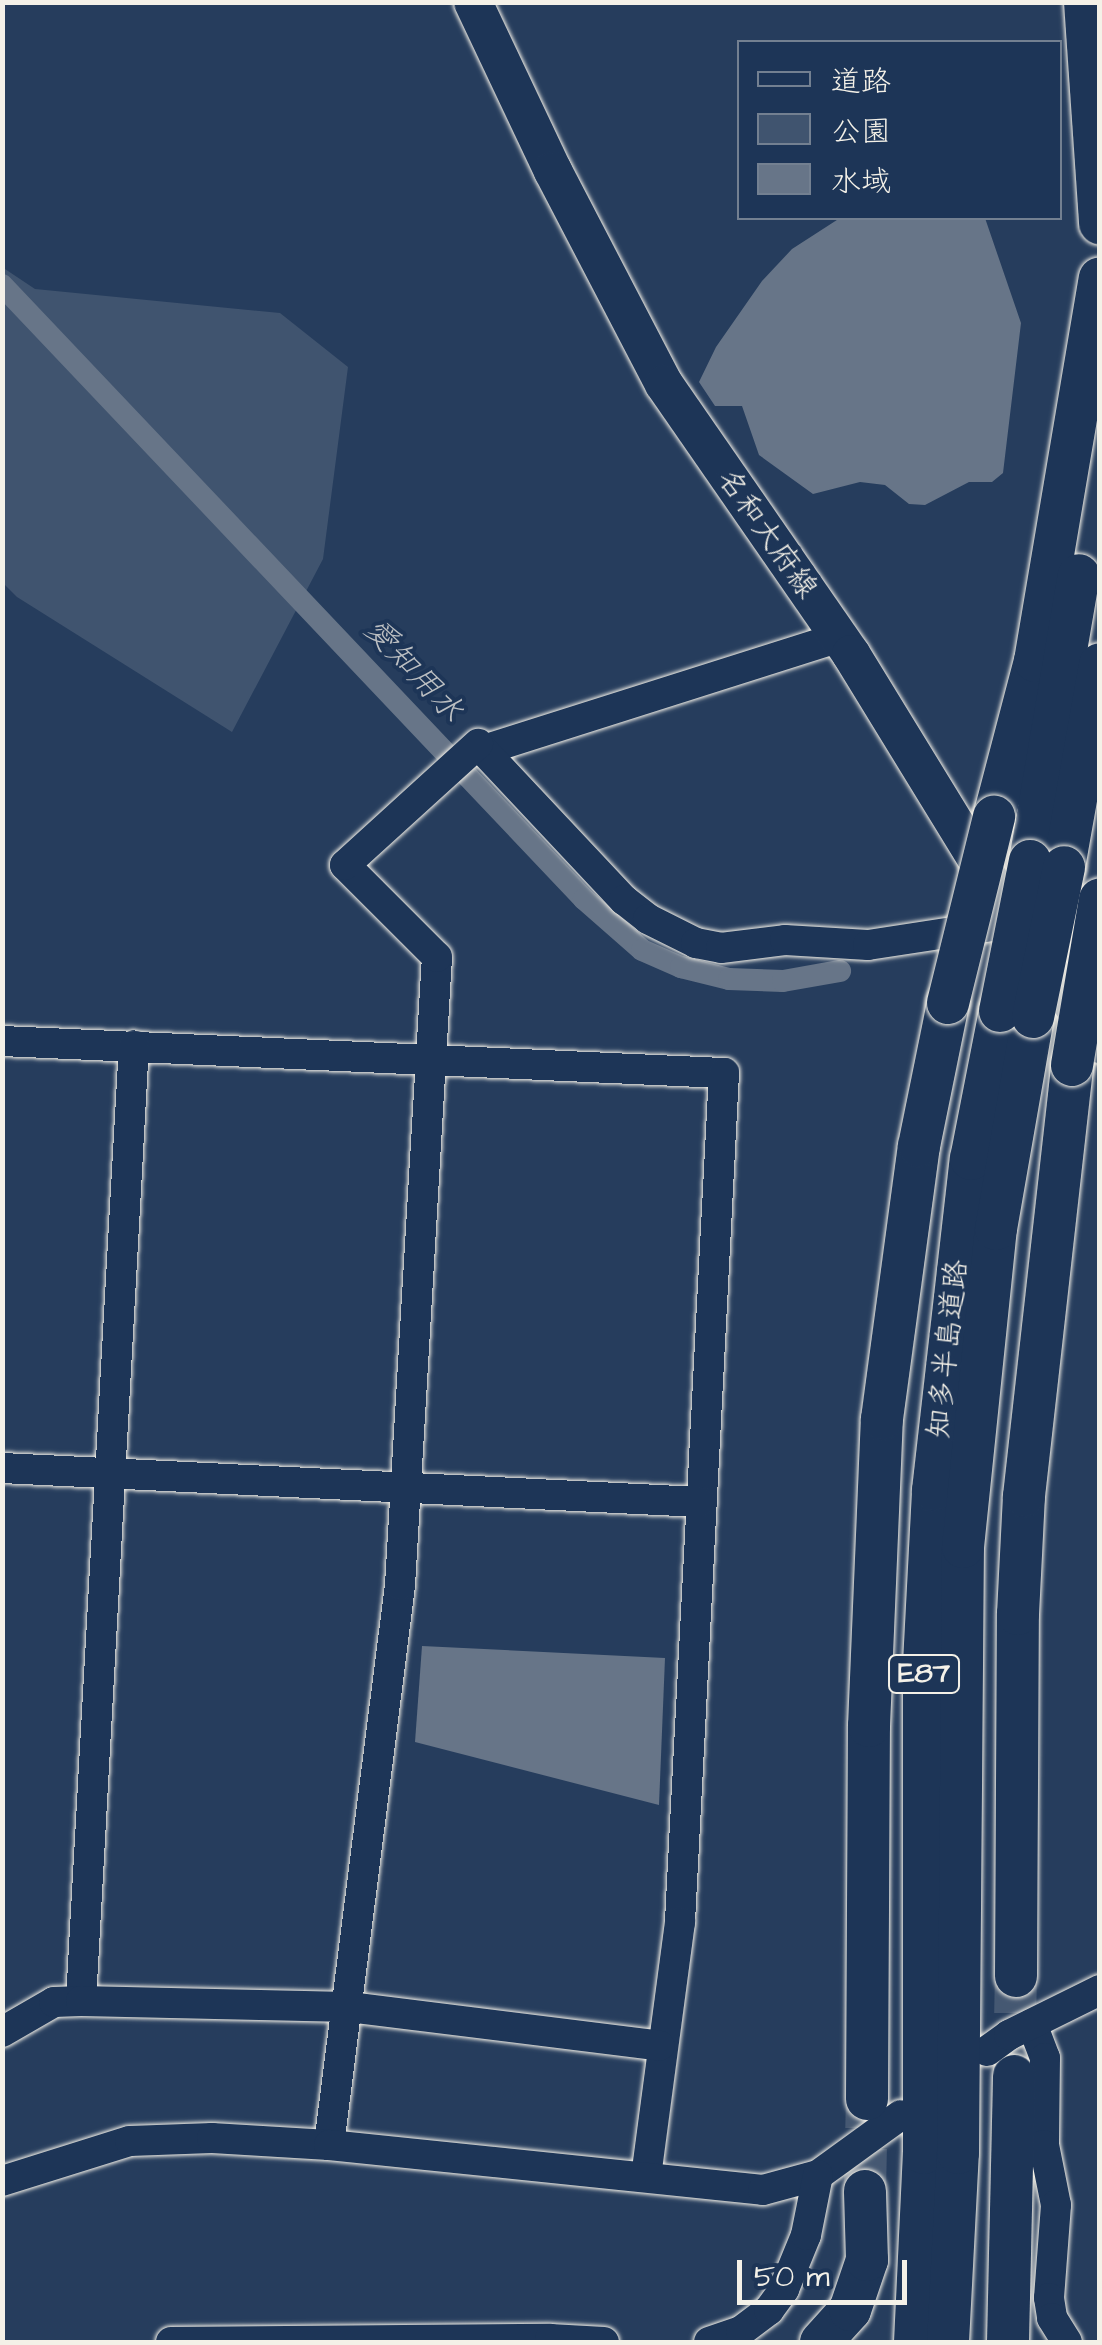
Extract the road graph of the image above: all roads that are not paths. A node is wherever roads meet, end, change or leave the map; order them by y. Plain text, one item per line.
1 (473, 2) edge
2 (1084, 2) edge
3 (1100, 224) edge
4 (1100, 278) edge
5 (1100, 367) edge
6 (840, 638) junction
7 (1100, 664) edge
8 (474, 747) dead end
9 (1047, 864) junction
10 (1100, 899) edge
11 (1100, 910) edge
12 (1015, 922) junction
13 (1016, 1014) junction
14 (3, 1041) edge
15 (134, 1045) junction
16 (1086, 1055) edge
17 (429, 1061) junction
18 (2, 1068) edge
19 (2, 1468) edge
20 (110, 1474) junction
21 (403, 1487) junction
22 (699, 1502) junction
23 (1016, 1976) tunnel mouth
24 (1100, 1990) edge
25 (81, 2001) junction
26 (349, 2008) junction
27 (1032, 2024) junction
28 (2, 2032) edge
29 (660, 2046) junction
30 (1000, 2064) joint
31 (884, 2107) joint
32 (330, 2145) junction
33 (818, 2175) junction
34 (646, 2176) junction
35 (2, 2181) edge
36 (865, 2191) tunnel mouth
37 (867, 2260) junction
38 (550, 2340) edge
39 (171, 2342) edge
40 (604, 2342) edge
41 (710, 2342) edge
42 (822, 2342) edge
43 (860, 2342) edge
44 (914, 2342) edge
45 (948, 2342) edge
46 (1008, 2342) edge
47 (1067, 2342) edge

1 - 6 main road, 名和大府線
2 - 3 highway
4 - 31 highway, bridge
5 - 9 highway, 知多半島道路 / E87
6 - 12 main road, 名和大府線
6 - 12 street
7 - 9 highway, 知多半島道路 / E87
8 - 17 street
9 - 13 highway, 知多半島道路 / E87, bridge
10 - 16 highway, bridge
11 - 12 street
12 - 16 main road, 名和大府線
13 - 44 highway, 知多半島道路 / E87
13 - 45 highway, 知多半島道路 / E87
14 - 15 street
14 - 18 street
15 - 17 street
15 - 20 street
16 - 23 highway
17 - 21 street
17 - 22 street
19 - 20 street
20 - 21 street
20 - 25 street
21 - 22 street
21 - 26 street
22 - 29 street
24 - 27 street
25 - 26 street
25 - 28 street
26 - 29 street
26 - 32 street
27 - 30 street
27 - 47 street
29 - 34 street
30 - 46 highway
31 - 33 street
32 - 34 street
32 - 35 street
33 - 34 street
33 - 41 street
36 - 37 highway
37 - 42 highway
37 - 43 highway
38 - 39 street
38 - 40 street

